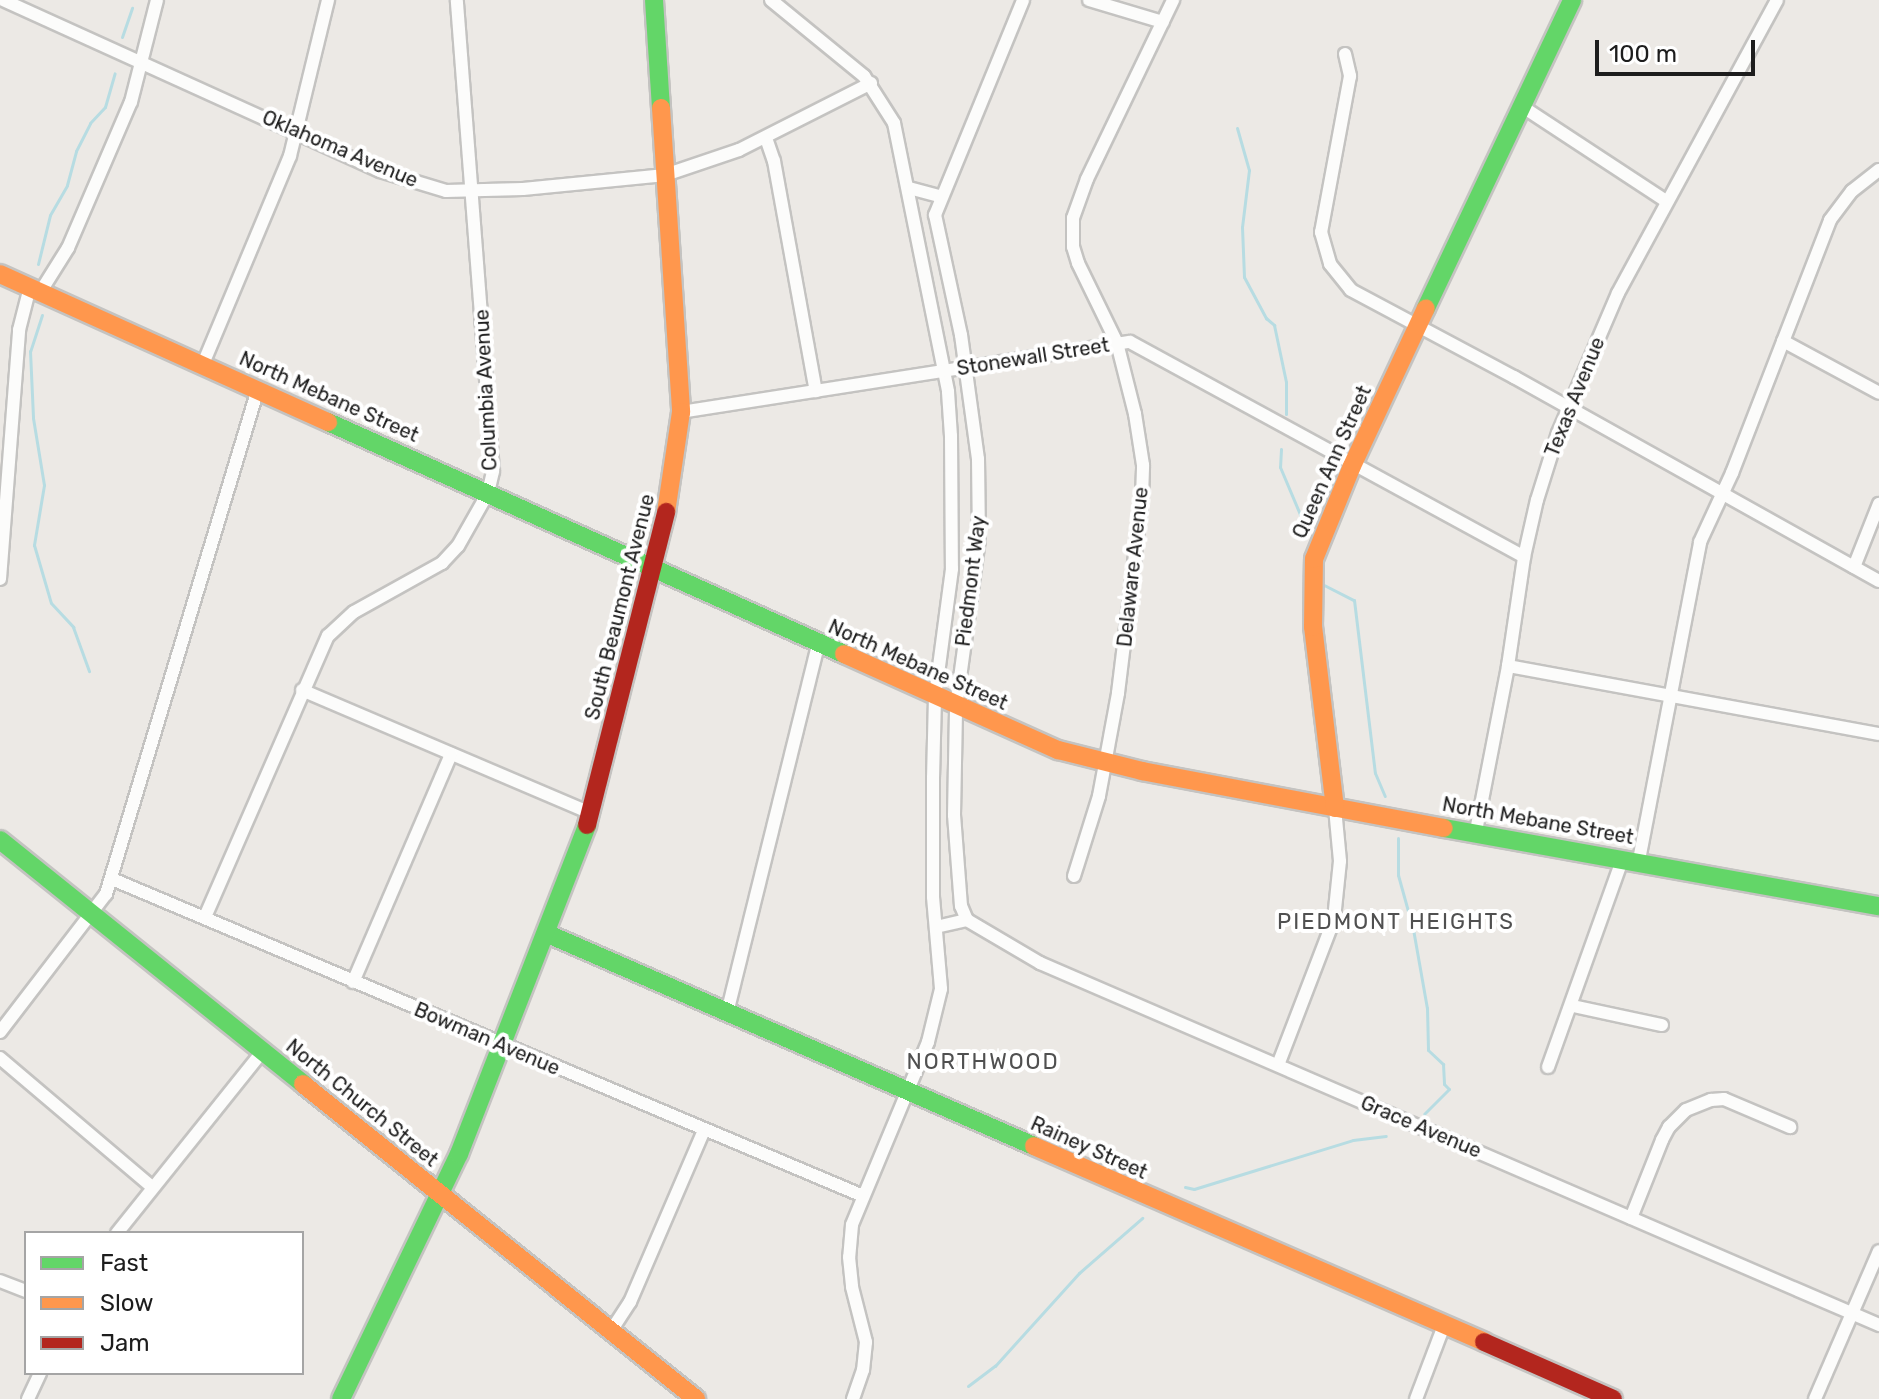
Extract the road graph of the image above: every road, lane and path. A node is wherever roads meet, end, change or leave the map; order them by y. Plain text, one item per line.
1 (3, 0) edge
2 (157, 0) edge
3 (328, 0) edge
4 (457, 0) edge
5 (654, 0) edge
6 (771, 0) edge
7 (1023, 0) edge
8 (1089, 0) edge
9 (1173, 0) edge
10 (1572, 0) edge
11 (1777, 0) edge
12 (1163, 22) junction
13 (1345, 54) dead end
14 (142, 62) junction
15 (871, 83) junction
16 (1523, 107) junction
17 (298, 133) junction
18 (766, 138) junction
19 (1879, 170) edge
20 (665, 175) junction
21 (909, 188) junction
22 (471, 191) junction
23 (939, 196) junction
24 (1666, 201) junction
25 (0, 274) edge
26 (36, 289) junction
27 (1419, 325) junction
28 (1783, 341) junction
29 (1117, 343) junction
30 (203, 364) junction
31 (967, 369) junction
32 (944, 371) junction
33 (258, 389) junction
34 (816, 391) junction
35 (1879, 393) edge
36 (1569, 408) junction
37 (681, 412) junction
38 (1352, 466) junction
39 (488, 493) junction
40 (1720, 493) junction
41 (4, 494) edge
42 (1879, 504) edge
43 (1524, 557) junction
44 (1854, 567) junction
45 (651, 568) junction
46 (0, 579) edge
47 (1879, 581) edge
48 (818, 645) junction
49 (1508, 666) junction
50 (302, 690) junction
51 (935, 697) junction
52 (1668, 698) junction
53 (956, 707) junction
54 (1879, 734) edge
55 (451, 754) junction
56 (1106, 763) junction
57 (1335, 808) junction
58 (591, 813) junction
59 (1476, 831) junction
60 (0, 840) edge
61 (1630, 860) junction
62 (1074, 876) dead end
63 (112, 879) junction
64 (1879, 906) edge
65 (93, 915) junction
66 (205, 917) junction
67 (967, 920) junction
68 (936, 927) junction
69 (548, 934) junction
70 (353, 982) junction
71 (1573, 1006) junction
72 (727, 1013) junction
73 (1662, 1025) dead end
74 (0, 1032) edge
75 (502, 1046) junction
76 (263, 1051) junction
77 (0, 1058) edge
78 (1278, 1065) junction
79 (1548, 1067) dead end
80 (907, 1092) junction
81 (1790, 1127) dead end
82 (704, 1130) junction
83 (152, 1187) junction
84 (439, 1194) junction
85 (863, 1196) junction
86 (1631, 1218) junction
87 (119, 1231) edge
88 (1879, 1251) edge
89 (0, 1281) edge
90 (24, 1290) edge
91 (1852, 1313) junction
92 (1879, 1325) edge
93 (1443, 1328) junction
94 (611, 1331) junction
95 (39, 1375) edge
96 (28, 1399) edge
97 (341, 1399) edge
98 (696, 1399) edge
99 (853, 1399) edge
100 (1416, 1399) edge
101 (1613, 1399) edge
102 (1815, 1399) edge

1 - 14 street, Oklahoma Avenue
2 - 14 street
3 - 17 street
4 - 22 street, Columbia Avenue
5 - 20 street, South Beaumont Avenue
6 - 15 street, Piedmont Way
7 - 23 street, Piedmont Way
8 - 12 street
9 - 12 street, Delaware Avenue
10 - 16 street, Queen Ann Street
11 - 24 street, Texas Avenue
12 - 29 street, Delaware Avenue
13 - 27 street
14 - 17 street, Oklahoma Avenue
14 - 26 street
15 - 18 street, Oklahoma Avenue
15 - 21 street, Piedmont Way
16 - 24 street
16 - 27 street, Queen Ann Street
17 - 22 street, Oklahoma Avenue
17 - 30 street
18 - 20 street, Oklahoma Avenue
18 - 34 street
19 - 28 street
20 - 22 street, Oklahoma Avenue
20 - 37 street, South Beaumont Avenue
21 - 23 street
21 - 32 street, Piedmont Way
22 - 39 street, Columbia Avenue
23 - 31 street, Piedmont Way
24 - 36 street, Texas Avenue
25 - 26 street, North Mebane Street
26 - 30 street, North Mebane Street
26 - 41 street
27 - 36 street
27 - 38 street, Queen Ann Street
28 - 35 street
28 - 40 street
29 - 31 street, Stonewall Street
29 - 38 street, Stonewall Street
29 - 56 street, Delaware Avenue
30 - 33 street, North Mebane Street
31 - 32 street, Stonewall Street
31 - 53 street, Piedmont Way
32 - 34 street, Stonewall Street
32 - 51 street, Piedmont Way
33 - 39 street, North Mebane Street
33 - 63 street
34 - 37 street, Stonewall Street
36 - 40 street
36 - 43 street, Texas Avenue
37 - 45 street, South Beaumont Avenue
38 - 43 street, Stonewall Street
38 - 57 street, Queen Ann Street
39 - 45 street, North Mebane Street
39 - 50 street, Columbia Avenue
40 - 44 street
40 - 52 street
41 - 46 street
42 - 44 street
43 - 49 street, Texas Avenue
44 - 47 street
45 - 48 street, North Mebane Street
45 - 58 street, South Beaumont Avenue
48 - 51 street, North Mebane Street
48 - 72 street
49 - 52 street
49 - 59 street, Texas Avenue
50 - 55 street
50 - 66 street, Columbia Avenue
51 - 53 street, North Mebane Street
51 - 68 street, Piedmont Way
52 - 54 street
52 - 61 street
53 - 56 street, North Mebane Street
53 - 67 street, Piedmont Way
55 - 58 street
55 - 70 street
56 - 57 street, North Mebane Street
56 - 62 street, Delaware Avenue
57 - 59 street, North Mebane Street
57 - 78 street, Queen Ann Street
58 - 69 street, South Beaumont Avenue
59 - 61 street, North Mebane Street
60 - 65 street, North Church Street
61 - 64 street, North Mebane Street
61 - 71 street
63 - 65 street
63 - 66 street, Bowman Avenue
65 - 74 street
65 - 76 street, North Church Street
66 - 70 street, Bowman Avenue
67 - 68 street
67 - 78 street, Grace Avenue
68 - 80 street, Piedmont Way
69 - 72 street, Rainey Street
69 - 75 street, South Beaumont Avenue
70 - 75 street, Bowman Avenue
71 - 73 street
71 - 79 street
72 - 80 street, Rainey Street
75 - 82 street, Bowman Avenue
75 - 84 street, South Beaumont Avenue
76 - 83 street
76 - 84 street, North Church Street
77 - 83 street
78 - 86 street, Grace Avenue
80 - 85 street, Piedmont Way
80 - 93 street, Rainey Street
81 - 86 street
82 - 85 street, Bowman Avenue
82 - 94 street
83 - 87 street
84 - 94 street, North Church Street
84 - 97 street, South Beaumont Avenue
85 - 99 street, Piedmont Way
86 - 91 street, Grace Avenue
88 - 91 street
89 - 90 street
91 - 92 street, Grace Avenue
91 - 102 street
93 - 100 street
93 - 101 street, Rainey Street
94 - 98 street, North Church Street
95 - 96 street

